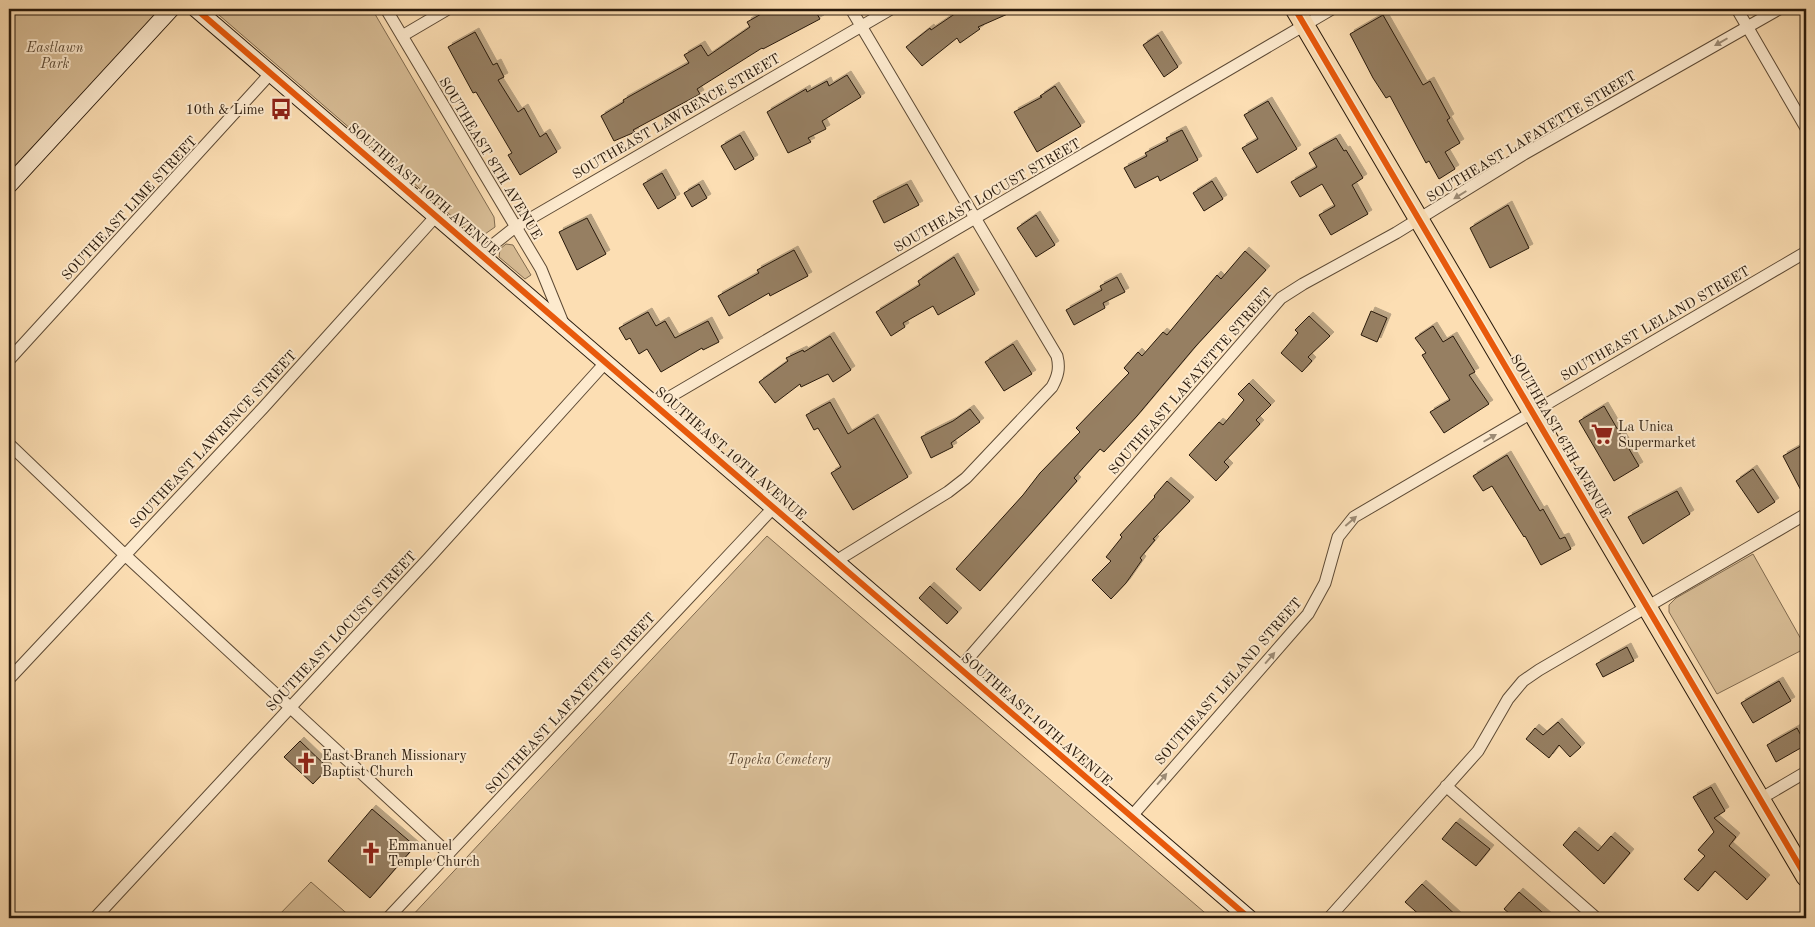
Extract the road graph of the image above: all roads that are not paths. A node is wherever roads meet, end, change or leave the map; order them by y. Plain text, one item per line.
1 (171, 9) edge
2 (196, 9) edge
3 (386, 9) edge
4 (448, 9) edge
5 (851, 9) edge
6 (891, 9) edge
7 (1332, 9) edge
8 (1737, 9) edge
9 (1778, 9) edge
10 (1299, 16) edge
11 (861, 26) junction
12 (1747, 27) junction
13 (402, 36) junction
14 (270, 74) junction
15 (1806, 128) edge
16 (9, 185) edge
17 (436, 216) junction
18 (1419, 219) junction
19 (976, 220) junction
20 (514, 228) junction
21 (1806, 252) edge
22 (480, 255) junction
23 (564, 326) junction
24 (9, 360) edge
25 (606, 362) junction
26 (656, 406) junction
27 (1533, 412) junction
28 (9, 444) edge
29 (774, 507) junction
30 (1806, 514) edge
31 (125, 555) junction
32 (836, 561) junction
33 (1647, 606) junction
34 (960, 668) junction
35 (9, 679) edge
36 (290, 707) junction
37 (1806, 772) edge
38 (1446, 786) junction
39 (1760, 799) junction
40 (1131, 817) junction
41 (449, 854) junction
42 (1806, 877) edge
43 (1594, 917) edge
44 (95, 918) edge
45 (388, 918) edge
46 (1249, 918) edge
47 (1329, 918) edge

1 - 16 main road
2 - 14 main road, SOUTHEAST 10TH AVENUE
3 - 13 street, SOUTHEAST 8TH AVENUE
4 - 13 street
5 - 11 street
6 - 11 street, SOUTHEAST LAWRENCE STREET
7 - 10 street, SOUTHEAST LOCUST STREET
8 - 12 street
9 - 12 street, SOUTHEAST LAFAYETTE STREET
10 - 18 main road, SOUTHEAST 6TH AVENUE
10 - 19 street, SOUTHEAST LOCUST STREET
11 - 19 street
11 - 20 street, SOUTHEAST LAWRENCE STREET
12 - 15 street
12 -> 18 street, SOUTHEAST LAFAYETTE STREET
13 - 20 street, SOUTHEAST 8TH AVENUE
14 - 17 main road, SOUTHEAST 10TH AVENUE
14 - 24 street, SOUTHEAST LIME STREET
17 - 22 main road, SOUTHEAST 10TH AVENUE
17 - 31 street, SOUTHEAST LAWRENCE STREET
18 - 27 main road, SOUTHEAST 6TH AVENUE
18 - 34 street, SOUTHEAST LAFAYETTE STREET
19 - 26 street, SOUTHEAST LOCUST STREET
19 - 32 street
20 - 22 street, SOUTHEAST LAWRENCE STREET
20 - 23 street, SOUTHEAST 8TH AVENUE
21 - 27 street, SOUTHEAST LELAND STREET
22 - 23 main road, SOUTHEAST 10TH AVENUE
23 - 25 main road, SOUTHEAST 10TH AVENUE
25 - 26 main road, SOUTHEAST 10TH AVENUE
25 - 36 street, SOUTHEAST LOCUST STREET
26 - 29 main road, SOUTHEAST 10TH AVENUE
27 - 33 main road, SOUTHEAST 6TH AVENUE
40 -> 27 street, SOUTHEAST LELAND STREET
28 - 31 street
29 - 32 main road, SOUTHEAST 10TH AVENUE
29 - 41 street, SOUTHEAST LAFAYETTE STREET
30 - 33 street
31 - 35 street, SOUTHEAST LAWRENCE STREET
31 - 36 street
32 - 34 main road, SOUTHEAST 10TH AVENUE
33 - 38 street
33 - 39 main road, SOUTHEAST 6TH AVENUE
34 - 40 main road, SOUTHEAST 10TH AVENUE
36 - 41 street
36 - 44 street, SOUTHEAST LOCUST STREET
37 - 39 street
38 - 43 street
38 - 47 street
39 - 42 main road, SOUTHEAST 6TH AVENUE
40 - 46 main road, SOUTHEAST 10TH AVENUE
41 - 45 street, SOUTHEAST LAFAYETTE STREET

